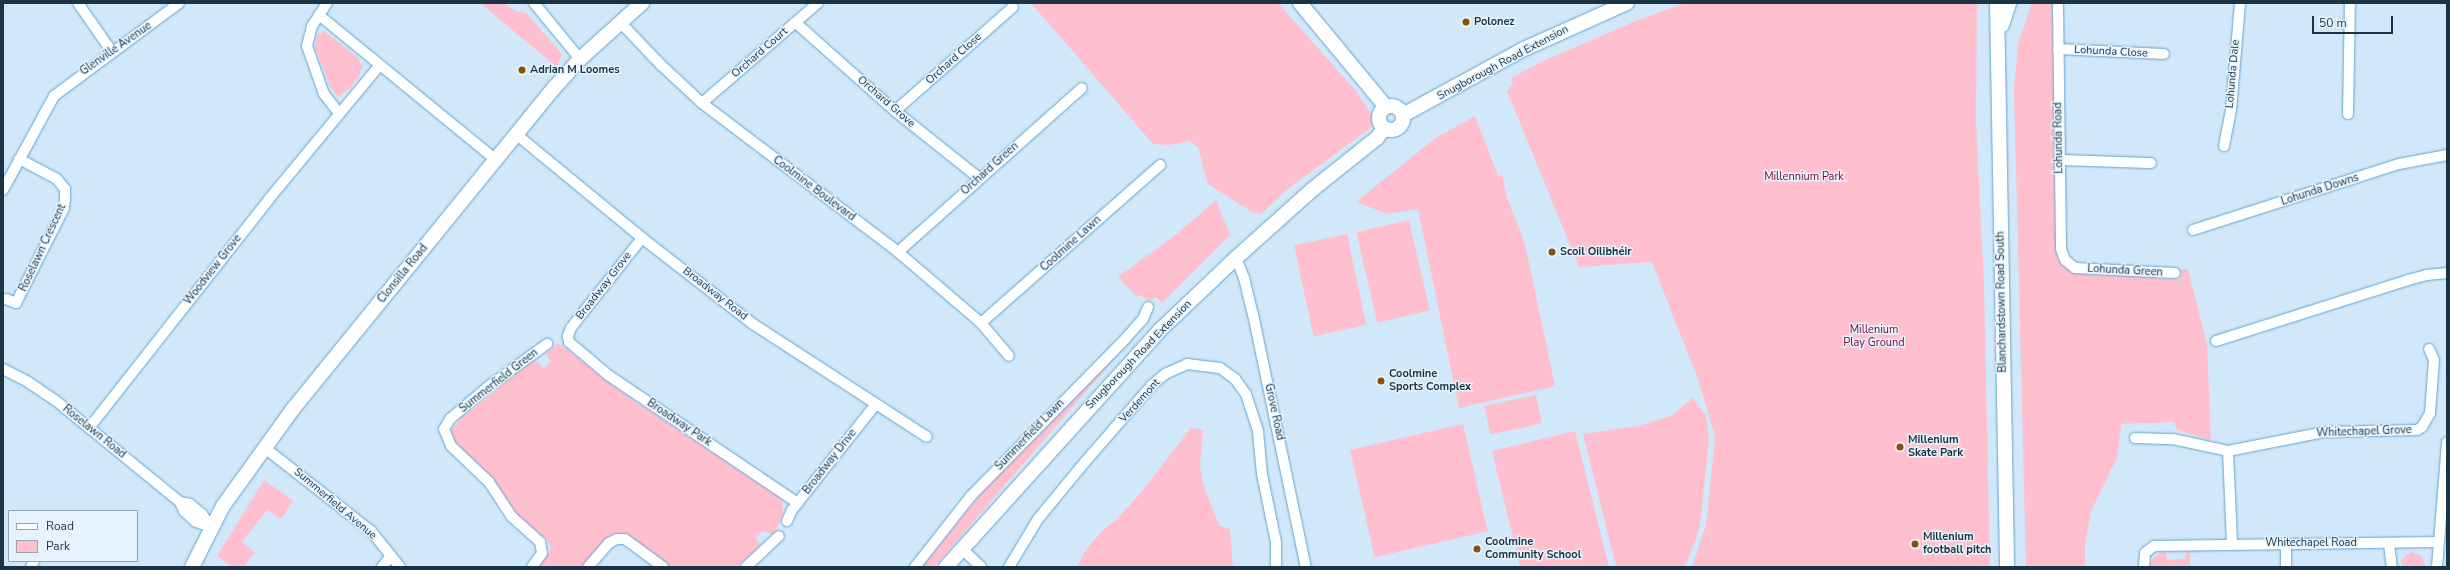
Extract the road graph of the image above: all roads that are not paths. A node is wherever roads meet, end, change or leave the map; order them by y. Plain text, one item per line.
1 (78, 3) edge
2 (179, 3) edge
3 (327, 3) edge
4 (534, 3) edge
5 (642, 3) edge
6 (818, 3) edge
7 (1300, 3) edge
8 (1627, 3) edge
9 (1997, 3) edge
10 (2008, 3) edge
11 (2058, 3) edge
12 (2240, 3) edge
13 (2350, 3) edge
14 (1013, 7) dead end
15 (319, 15) junction
16 (620, 22) junction
17 (796, 23) junction
18 (1998, 36) junction
19 (2058, 49) junction
20 (112, 52) junction
21 (2164, 54) dead end
22 (580, 59) junction
23 (379, 66) junction
24 (1082, 88) dead end
25 (702, 103) junction
26 (1386, 107) junction
27 (895, 111) junction
28 (338, 112) junction
29 (2348, 114) dead end
30 (1403, 115) junction
31 (1384, 128) junction
32 (516, 134) junction
33 (2224, 146) dead end
34 (2447, 156) edge
35 (18, 159) junction
36 (496, 160) junction
37 (2059, 160) junction
38 (2152, 163) dead end
39 (1160, 165) dead end
40 (980, 178) junction
41 (3, 190) edge
42 (2193, 230) dead end
43 (642, 238) junction
44 (898, 252) junction
45 (1236, 258) junction
46 (2075, 268) joint
47 (2175, 273) dead end
48 (2447, 273) edge
49 (6, 299) dead end
50 (1148, 308) dead end
51 (981, 323) junction
52 (568, 336) joint
53 (2216, 341) dead end
54 (547, 344) dead end
55 (2429, 349) dead end
56 (1009, 356) dead end
57 (3, 369) edge
58 (876, 404) junction
59 (89, 428) junction
60 (927, 437) dead end
61 (2135, 438) dead end
62 (2447, 442) edge
63 (265, 448) junction
64 (2228, 451) junction
65 (798, 503) junction
66 (787, 521) dead end
67 (211, 527) junction
68 (779, 536) dead end
69 (2286, 542) junction
70 (2438, 542) junction
71 (2232, 543) junction
72 (2389, 544) junction
73 (962, 549) junction
74 (390, 557) junction
75 (192, 567) edge
76 (382, 567) edge
77 (400, 567) edge
78 (532, 567) edge
79 (588, 567) edge
80 (663, 567) edge
81 (746, 567) edge
82 (915, 567) edge
83 (946, 567) edge
84 (981, 567) edge
85 (1009, 567) edge
86 (1276, 567) edge
87 (1306, 567) edge
88 (2007, 567) edge
89 (2144, 567) edge
90 (2286, 567) edge
91 (2392, 567) edge
92 (2437, 567) edge

1 - 20 street
2 - 20 street, Glenville Avenue
3 - 15 street
4 - 22 street
5 - 16 main road, Clonsilla Road
6 - 17 street, Orchard Court
7 - 26 main road
8 - 30 main road, Snugborough Road Extension
9 - 18 main road, Blanchardstown Road South
10 - 18 main road, Blanchardstown Road South
11 - 19 street, Lohunda Road
12 - 33 street, Lohunda Dale
13 - 29 street
14 - 27 street, Orchard Close
15 - 23 street
15 - 28 street
16 - 22 main road, Clonsilla Road
16 - 25 street, Coolmine Boulevard
17 - 25 street, Orchard Court
17 - 27 street, Orchard Grove
18 - 88 main road, Blanchardstown Road South
19 - 21 street, Lohunda Close
19 - 37 street, Lohunda Road
20 - 35 street, Glenville Avenue
22 - 32 main road, Clonsilla Road
23 - 28 street, Woodview Grove
23 - 36 street
24 - 40 street, Orchard Green
25 - 44 street, Coolmine Boulevard
26 - 30 main road
26 - 31 main road
27 - 40 street, Orchard Grove
28 - 59 street, Woodview Grove
30 - 31 main road
31 - 45 main road, Snugborough Road Extension
32 - 36 main road, Clonsilla Road
32 - 43 street, Broadway Road
34 - 42 street, Lohunda Downs
35 - 41 street
35 - 49 street, Roselawn Crescent
36 - 63 main road, Clonsilla Road
37 - 38 street
37 - 46 street, Lohunda Road
39 - 51 street, Coolmine Lawn
40 - 44 street, Orchard Green
43 - 52 street, Broadway Grove
43 - 58 street, Broadway Road
44 - 51 street, Coolmine Boulevard
45 - 73 main road, Snugborough Road Extension
45 - 87 street, Grove Road
46 - 47 street, Lohunda Green
48 - 53 street
50 - 82 street, Summerfield Lawn
51 - 56 street, Coolmine Boulevard
52 - 65 street, Broadway Park
54 - 78 street, Summerfield Green
55 - 64 street, Whitechapel Grove
57 - 59 street, Roselawn Road
58 - 60 street, Broadway Road
58 - 65 street, Broadway Drive
59 - 67 street, Roselawn Road
61 - 64 street
62 - 70 street
63 - 67 main road, Clonsilla Road
63 - 74 street, Summerfield Avenue
64 - 71 street
65 - 66 street, Broadway Drive
67 - 75 main road, Clonsilla Road
68 - 81 street
69 - 71 street, Whitechapel Road
69 - 72 street, Whitechapel Road
69 - 90 street
70 - 72 street, Whitechapel Road
70 - 92 street
71 - 89 street, Whitechapel Road
72 - 91 street
73 - 83 main road, Snugborough Road Extension
73 - 84 street
74 - 76 street
74 - 77 street, Summerfield Avenue
79 - 80 street
85 - 86 street, Verdemont

